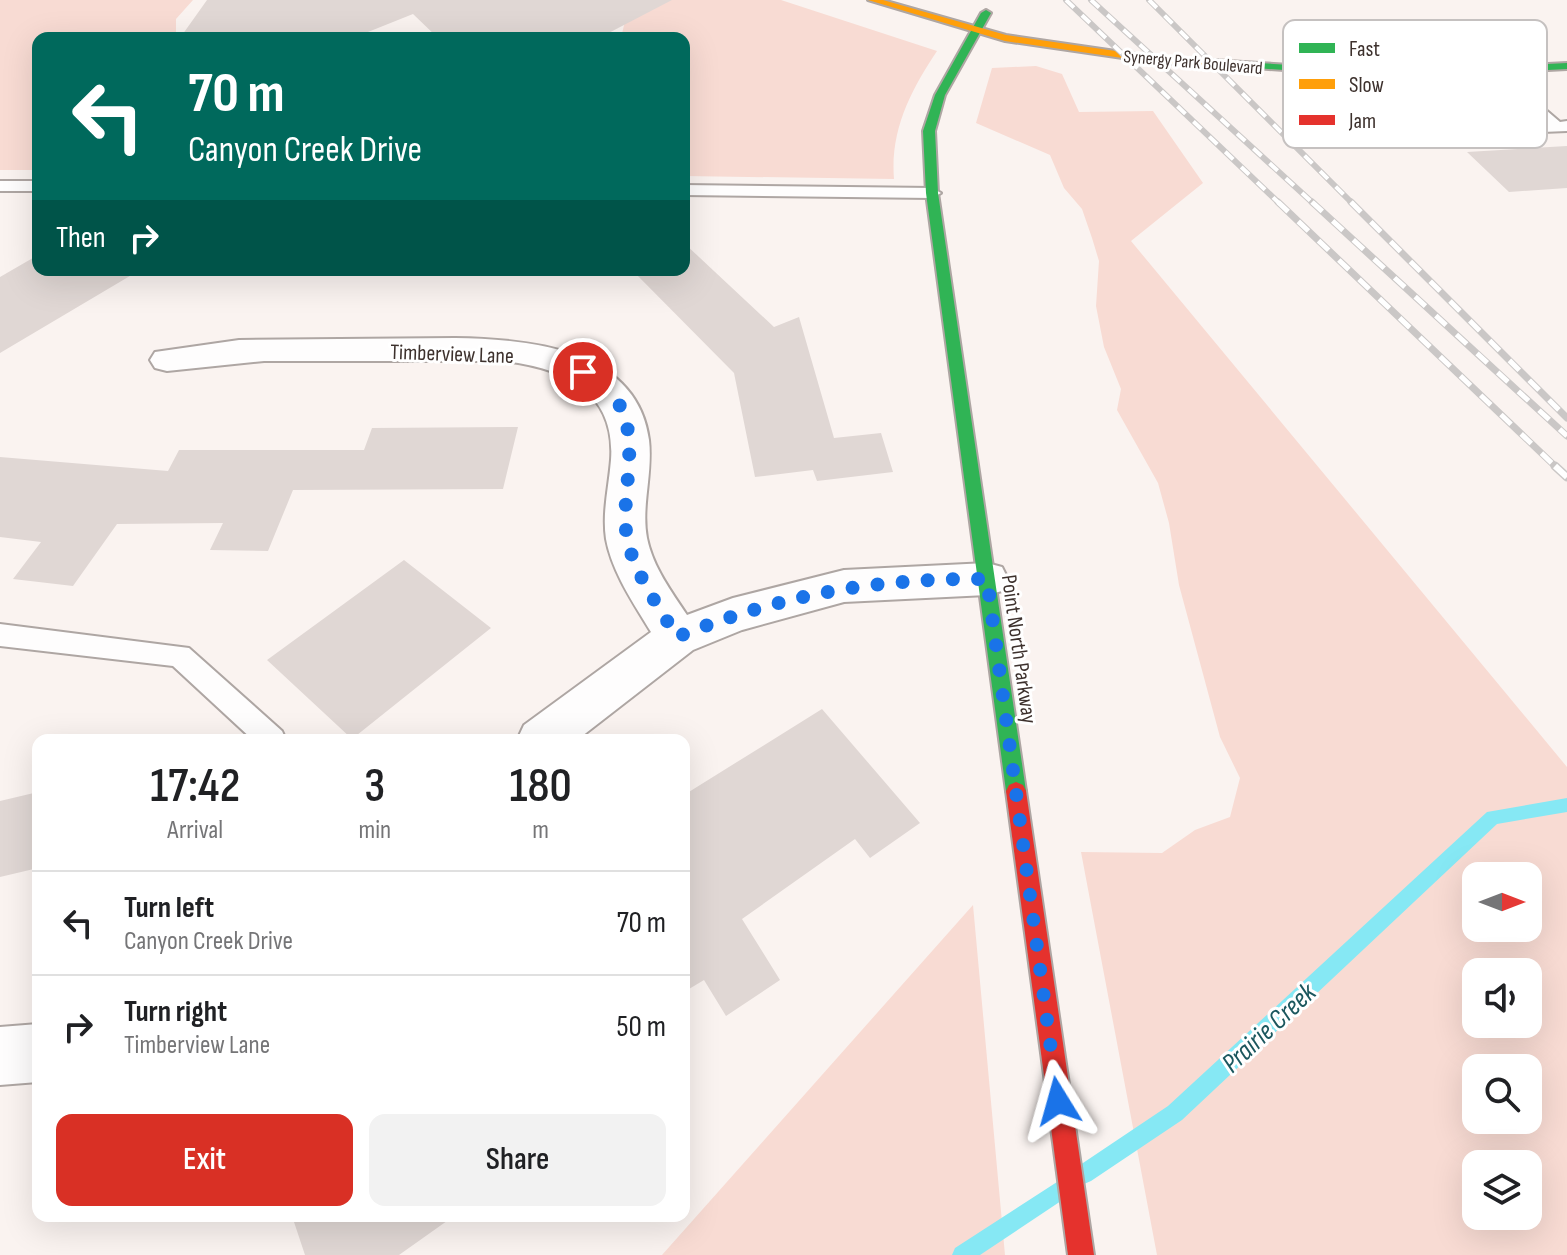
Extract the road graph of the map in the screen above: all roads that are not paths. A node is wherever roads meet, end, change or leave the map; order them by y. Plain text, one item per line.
1 (873, 0) edge
2 (942, 0) edge
3 (975, 30) junction
4 (1567, 66) edge
5 (1547, 68) edge
6 (1283, 69) edge
7 (0, 186) edge
8 (32, 186) edge
9 (690, 190) edge
10 (932, 193) junction
11 (167, 360) dead end
12 (987, 579) junction
13 (0, 635) edge
14 (677, 637) junction
15 (265, 734) edge
16 (549, 734) edge
17 (32, 1053) edge
18 (0, 1056) edge
19 (1081, 1255) edge

1 - 3 street, Synergy Park Boulevard
2 - 3 street, Point North Parkway
3 - 6 street, Synergy Park Boulevard
3 - 10 street, Point North Parkway
4 - 5 street, Synergy Park Boulevard
7 - 8 lane
9 - 10 lane
10 - 12 street, Point North Parkway
11 - 14 street, Timberview Lane
12 - 14 street
12 - 19 street, Point North Parkway
13 - 15 lane
14 - 16 street
17 - 18 street

